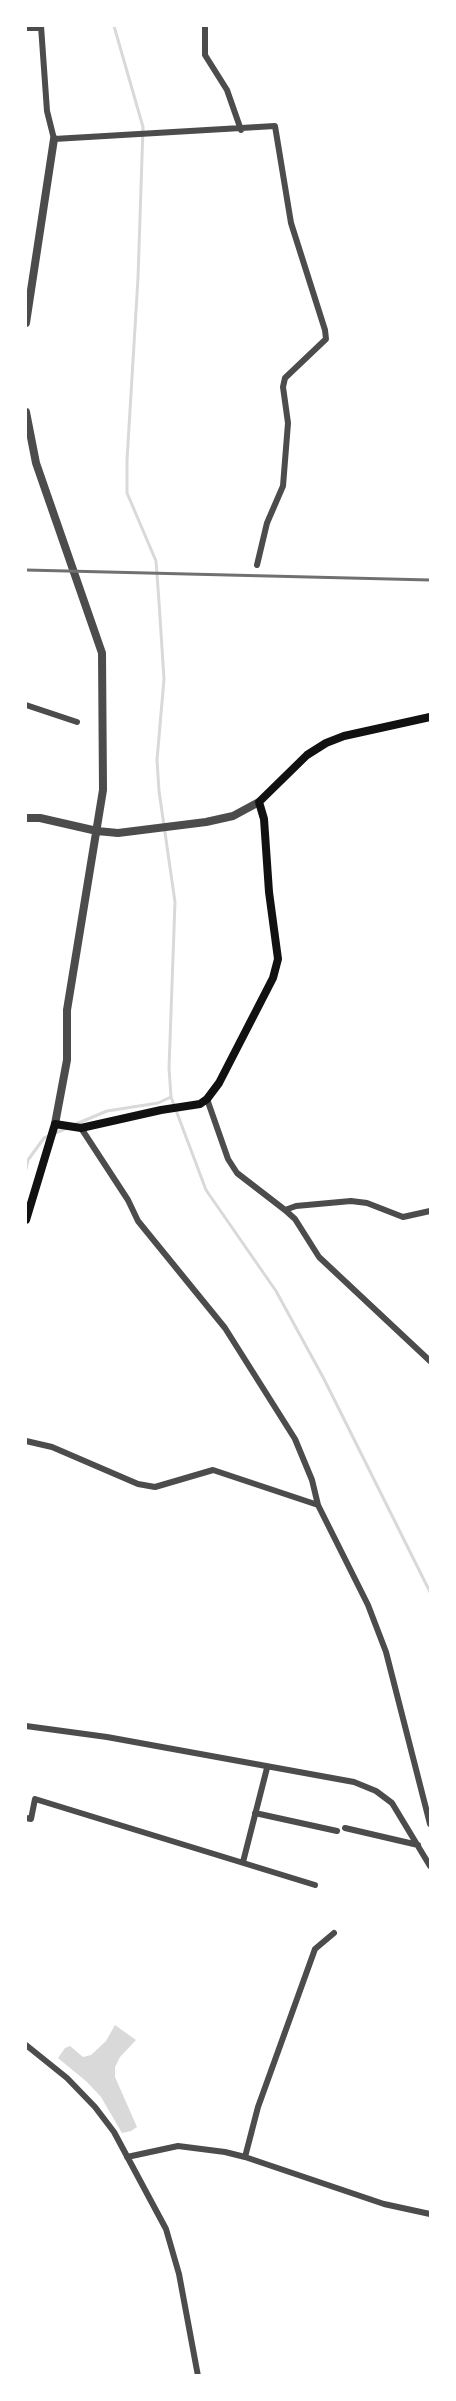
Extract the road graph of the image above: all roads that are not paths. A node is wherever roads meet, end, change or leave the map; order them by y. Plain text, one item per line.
1 (205, 26) edge
2 (41, 27) edge
3 (26, 28) edge
4 (241, 130) junction
5 (54, 139) junction
6 (26, 317) edge
7 (26, 322) edge
8 (26, 412) edge
9 (257, 566) dead end
10 (26, 705) edge
11 (430, 717) edge
12 (77, 722) dead end
13 (259, 802) junction
14 (26, 818) edge
15 (97, 831) junction
16 (207, 1099) junction
17 (55, 1124) junction
18 (81, 1128) junction
19 (285, 1210) junction
20 (430, 1211) edge
21 (26, 1220) edge
22 (430, 1361) edge
23 (26, 1441) edge
24 (318, 1505) junction
25 (26, 1726) edge
26 (267, 1768) junction
27 (255, 1813) junction
28 (26, 1818) edge
29 (430, 1824) edge
30 (345, 1828) dead end
31 (337, 1831) dead end
32 (418, 1845) junction
33 (243, 1862) junction
34 (430, 1866) edge
35 (315, 1885) dead end
36 (334, 1934) dead end
37 (26, 2046) edge
38 (127, 2157) junction
39 (245, 2157) junction
40 (430, 2214) edge
41 (198, 2376) edge

1 - 4 street
2 - 3 street
2 - 5 street
4 - 5 street
4 - 9 street
5 - 6 street
6 - 7 street
8 - 15 street
10 - 12 street
11 - 13 main road
13 - 15 street
13 - 16 main road
14 - 15 street
15 - 17 street
16 - 18 main road
16 - 19 street
17 - 18 main road
17 - 21 main road
18 - 24 street
19 - 20 street
19 - 22 street
23 - 24 street
24 - 29 street
25 - 26 street
26 - 27 street
26 - 32 street
27 - 31 street
27 - 33 street
28 - 33 street
30 - 32 street
32 - 34 street
33 - 35 street
36 - 39 street
37 - 38 street
38 - 39 street
38 - 41 street
39 - 40 street

